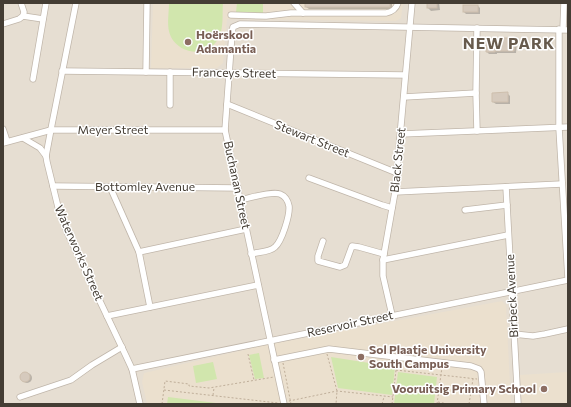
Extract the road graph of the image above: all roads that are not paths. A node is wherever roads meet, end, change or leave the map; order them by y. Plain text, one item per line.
1 (22, 3) edge
2 (46, 3) edge
3 (76, 3) edge
4 (147, 3) edge
5 (294, 3) edge
6 (398, 3) edge
7 (412, 3) edge
8 (564, 3) edge
9 (303, 13) junction
10 (231, 15) dead end
11 (23, 16) junction
12 (43, 19) junction
13 (3, 24) edge
14 (411, 26) junction
15 (477, 28) junction
16 (563, 29) edge
17 (62, 71) junction
18 (146, 72) junction
19 (170, 72) junction
20 (229, 72) junction
21 (405, 75) junction
22 (33, 79) dead end
23 (476, 93) junction
24 (404, 97) junction
25 (227, 104) junction
26 (170, 105) dead end
27 (568, 127) edge
28 (559, 128) junction
29 (3, 129) edge
30 (51, 130) junction
31 (225, 130) junction
32 (477, 131) junction
33 (401, 134) junction
34 (24, 138) junction
35 (5, 142) edge
36 (46, 156) junction
37 (397, 173) junction
38 (309, 178) dead end
39 (562, 184) junction
40 (53, 186) junction
41 (110, 187) junction
42 (506, 187) junction
43 (238, 188) junction
44 (395, 192) junction
45 (240, 200) junction
46 (507, 205) junction
47 (392, 208) junction
48 (465, 210) dead end
49 (246, 229) junction
50 (508, 235) junction
51 (323, 241) dead end
52 (139, 252) junction
53 (251, 254) junction
54 (383, 257) junction
55 (568, 279) edge
56 (258, 286) junction
57 (511, 292) junction
58 (150, 307) junction
59 (392, 315) junction
60 (107, 316) junction
61 (568, 329) edge
62 (514, 334) junction
63 (270, 341) junction
64 (122, 347) junction
65 (274, 360) junction
66 (132, 369) junction
67 (20, 397) dead end
68 (283, 403) edge
69 (140, 404) edge
70 (484, 404) edge
71 (518, 404) edge

1 - 11 street
2 - 12 street
3 - 17 street, Waterworks Street
4 - 18 street
5 - 9 street
6 - 9 street
7 - 14 street, Black Street
8 - 16 street
9 - 10 street
11 - 12 street
11 - 13 street
12 - 22 street
14 - 15 street
14 - 20 street, Buchanan Street
14 - 21 street, Black Street
15 - 16 street
15 - 23 street
16 - 28 street
17 - 18 street, Franceys Street
17 - 30 street, Waterworks Street
18 - 19 street, Franceys Street
19 - 20 street, Franceys Street
19 - 26 street
20 - 21 street, Franceys Street
20 - 25 street, Buchanan Street
21 - 24 street, Black Street
23 - 24 street
23 - 32 street
24 - 33 street, Black Street
25 - 31 street, Buchanan Street
25 - 37 street, Stewart Street
27 - 28 street
28 - 32 street
28 - 39 street
29 - 35 street
30 - 31 street, Meyer Street
30 - 34 street, Meyer Street
30 - 36 street, Waterworks Street
31 - 43 street, Buchanan Street
32 - 33 street
33 - 37 street, Black Street
34 - 35 street, Meyer Street
34 - 36 street
36 - 40 street, Waterworks Street
37 - 44 street, Black Street
38 - 47 street
39 - 42 street
39 - 55 street
40 - 41 street, Bottomley Avenue
40 - 60 street, Waterworks Street
41 - 43 street, Bottomley Avenue
41 - 52 street
42 - 44 street
42 - 46 street, Birbeck Avenue
43 - 45 street, Buchanan Street
44 - 47 street, Black Street
45 - 49 street, Buchanan Street
45 - 53 street
46 - 48 street
46 - 50 street, Birbeck Avenue
47 - 54 street, Black Street
49 - 52 street
49 - 53 street, Buchanan Street
50 - 54 street
50 - 57 street, Birbeck Avenue
51 - 54 street
52 - 58 street
53 - 56 street, Buchanan Street
54 - 59 street, Black Street
55 - 57 street, Reservoir Street
56 - 58 street
56 - 63 street, Buchanan Street
57 - 59 street, Reservoir Street
57 - 62 street, Birbeck Avenue
58 - 60 street
59 - 63 street, Reservoir Street
60 - 64 street, Waterworks Street
61 - 62 street
62 - 71 street, Birbeck Avenue
63 - 65 street, Buchanan Street
63 - 66 street, Reservoir Street
64 - 66 street, Waterworks Street
64 - 67 street
65 - 68 street, Buchanan Street
65 - 70 street
66 - 69 street, Waterworks Street

